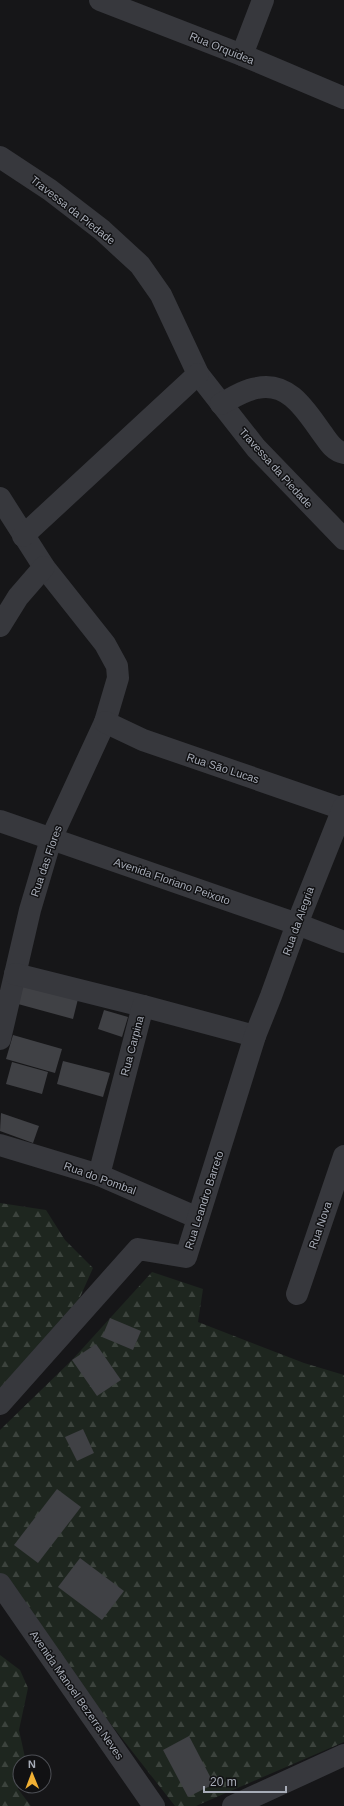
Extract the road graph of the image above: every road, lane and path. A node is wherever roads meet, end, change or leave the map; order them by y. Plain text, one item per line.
1 (100, 0) edge
2 (263, 0) edge
3 (242, 55) junction
4 (344, 98) edge
5 (0, 157) edge
6 (198, 374) junction
7 (221, 404) junction
8 (344, 453) edge
9 (0, 498) edge
10 (23, 536) junction
11 (344, 539) edge
12 (44, 567) junction
13 (0, 626) edge
14 (105, 722) junction
15 (343, 808) edge
16 (0, 821) edge
17 (51, 840) junction
18 (296, 924) junction
19 (344, 942) edge
20 (15, 974) junction
21 (143, 1006) junction
22 (255, 1036) junction
23 (0, 1040) edge
24 (0, 1145) edge
25 (344, 1156) edge
26 (99, 1175) junction
27 (198, 1218) junction
28 (297, 1294) dead end
29 (0, 1404) edge
30 (0, 1584) edge
31 (344, 1755) edge
32 (154, 1806) edge
33 (233, 1806) edge

1 - 3 street, Rua Orquidea
2 - 3 street
3 - 4 street, Rua Orquidea
5 - 6 street, Travessa da Piedade
6 - 7 street, Travessa da Piedade
6 - 10 street
7 - 8 street
7 - 11 street, Travessa da Piedade
9 - 10 street
10 - 12 street
12 - 13 street
12 - 14 street, Rua das Flores
14 - 15 street, Rua São Lucas
14 - 17 street, Rua das Flores
15 - 18 street, Rua da Alegria
16 - 17 street, Avenida Floriano Peixoto
17 - 18 street, Avenida Floriano Peixoto
17 - 20 street, Rua das Flores
18 - 19 street, Avenida Floriano Peixoto
18 - 22 street, Rua da Alegria
20 - 21 street
20 - 23 street, Rua das Flores
21 - 22 street, Rua Carpina
21 - 26 street, Rua Carpina
22 - 27 street, Rua Leandro Barreto
24 - 26 street, Rua do Pombal
25 - 28 street, Rua Nova
26 - 27 street, Rua do Pombal
27 - 29 street, Rua Leandro Barreto
30 - 32 street, Avenida Manoel Bezerra Neves
31 - 33 street

